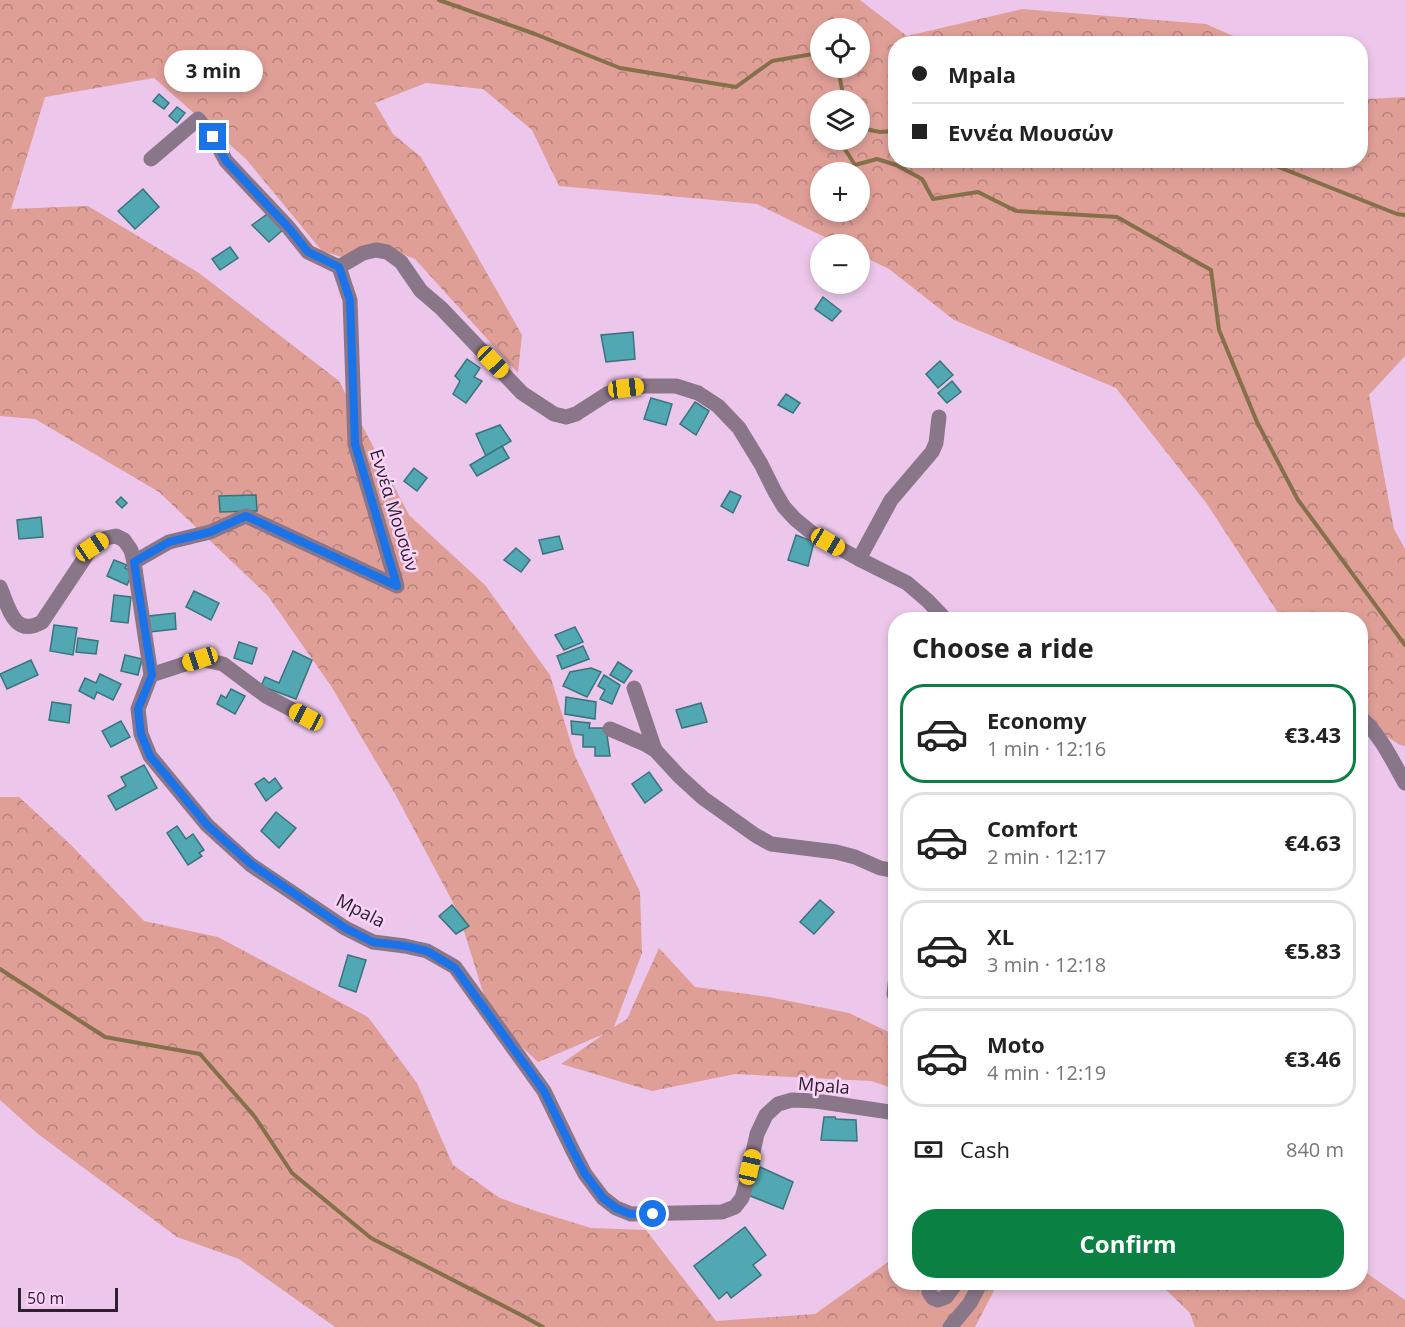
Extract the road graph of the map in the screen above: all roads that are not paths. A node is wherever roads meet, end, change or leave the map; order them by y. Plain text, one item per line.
1 (151, 159) dead end
2 (339, 267) junction
3 (939, 417) dead end
4 (859, 559) junction
5 (134, 562) junction
6 (0, 587) edge
7 (938, 612) edge
8 (152, 675) junction
9 (634, 688) dead end
10 (306, 717) dead end
11 (1368, 723) edge
12 (610, 729) dead end
13 (655, 750) junction
14 (1405, 783) edge
15 (888, 870) edge
16 (888, 1112) edge
17 (929, 1290) edge
18 (951, 1290) edge
19 (977, 1290) edge
20 (951, 1327) edge

1 - 2 street
2 - 4 street
2 - 5 street, Εννέα Μουσών
3 - 4 street
4 - 7 street
5 - 6 street
5 - 8 street
8 - 10 street
8 - 16 street, Mpala
9 - 13 street
11 - 14 street
12 - 13 street
13 - 15 street
17 - 18 street
19 - 20 street

